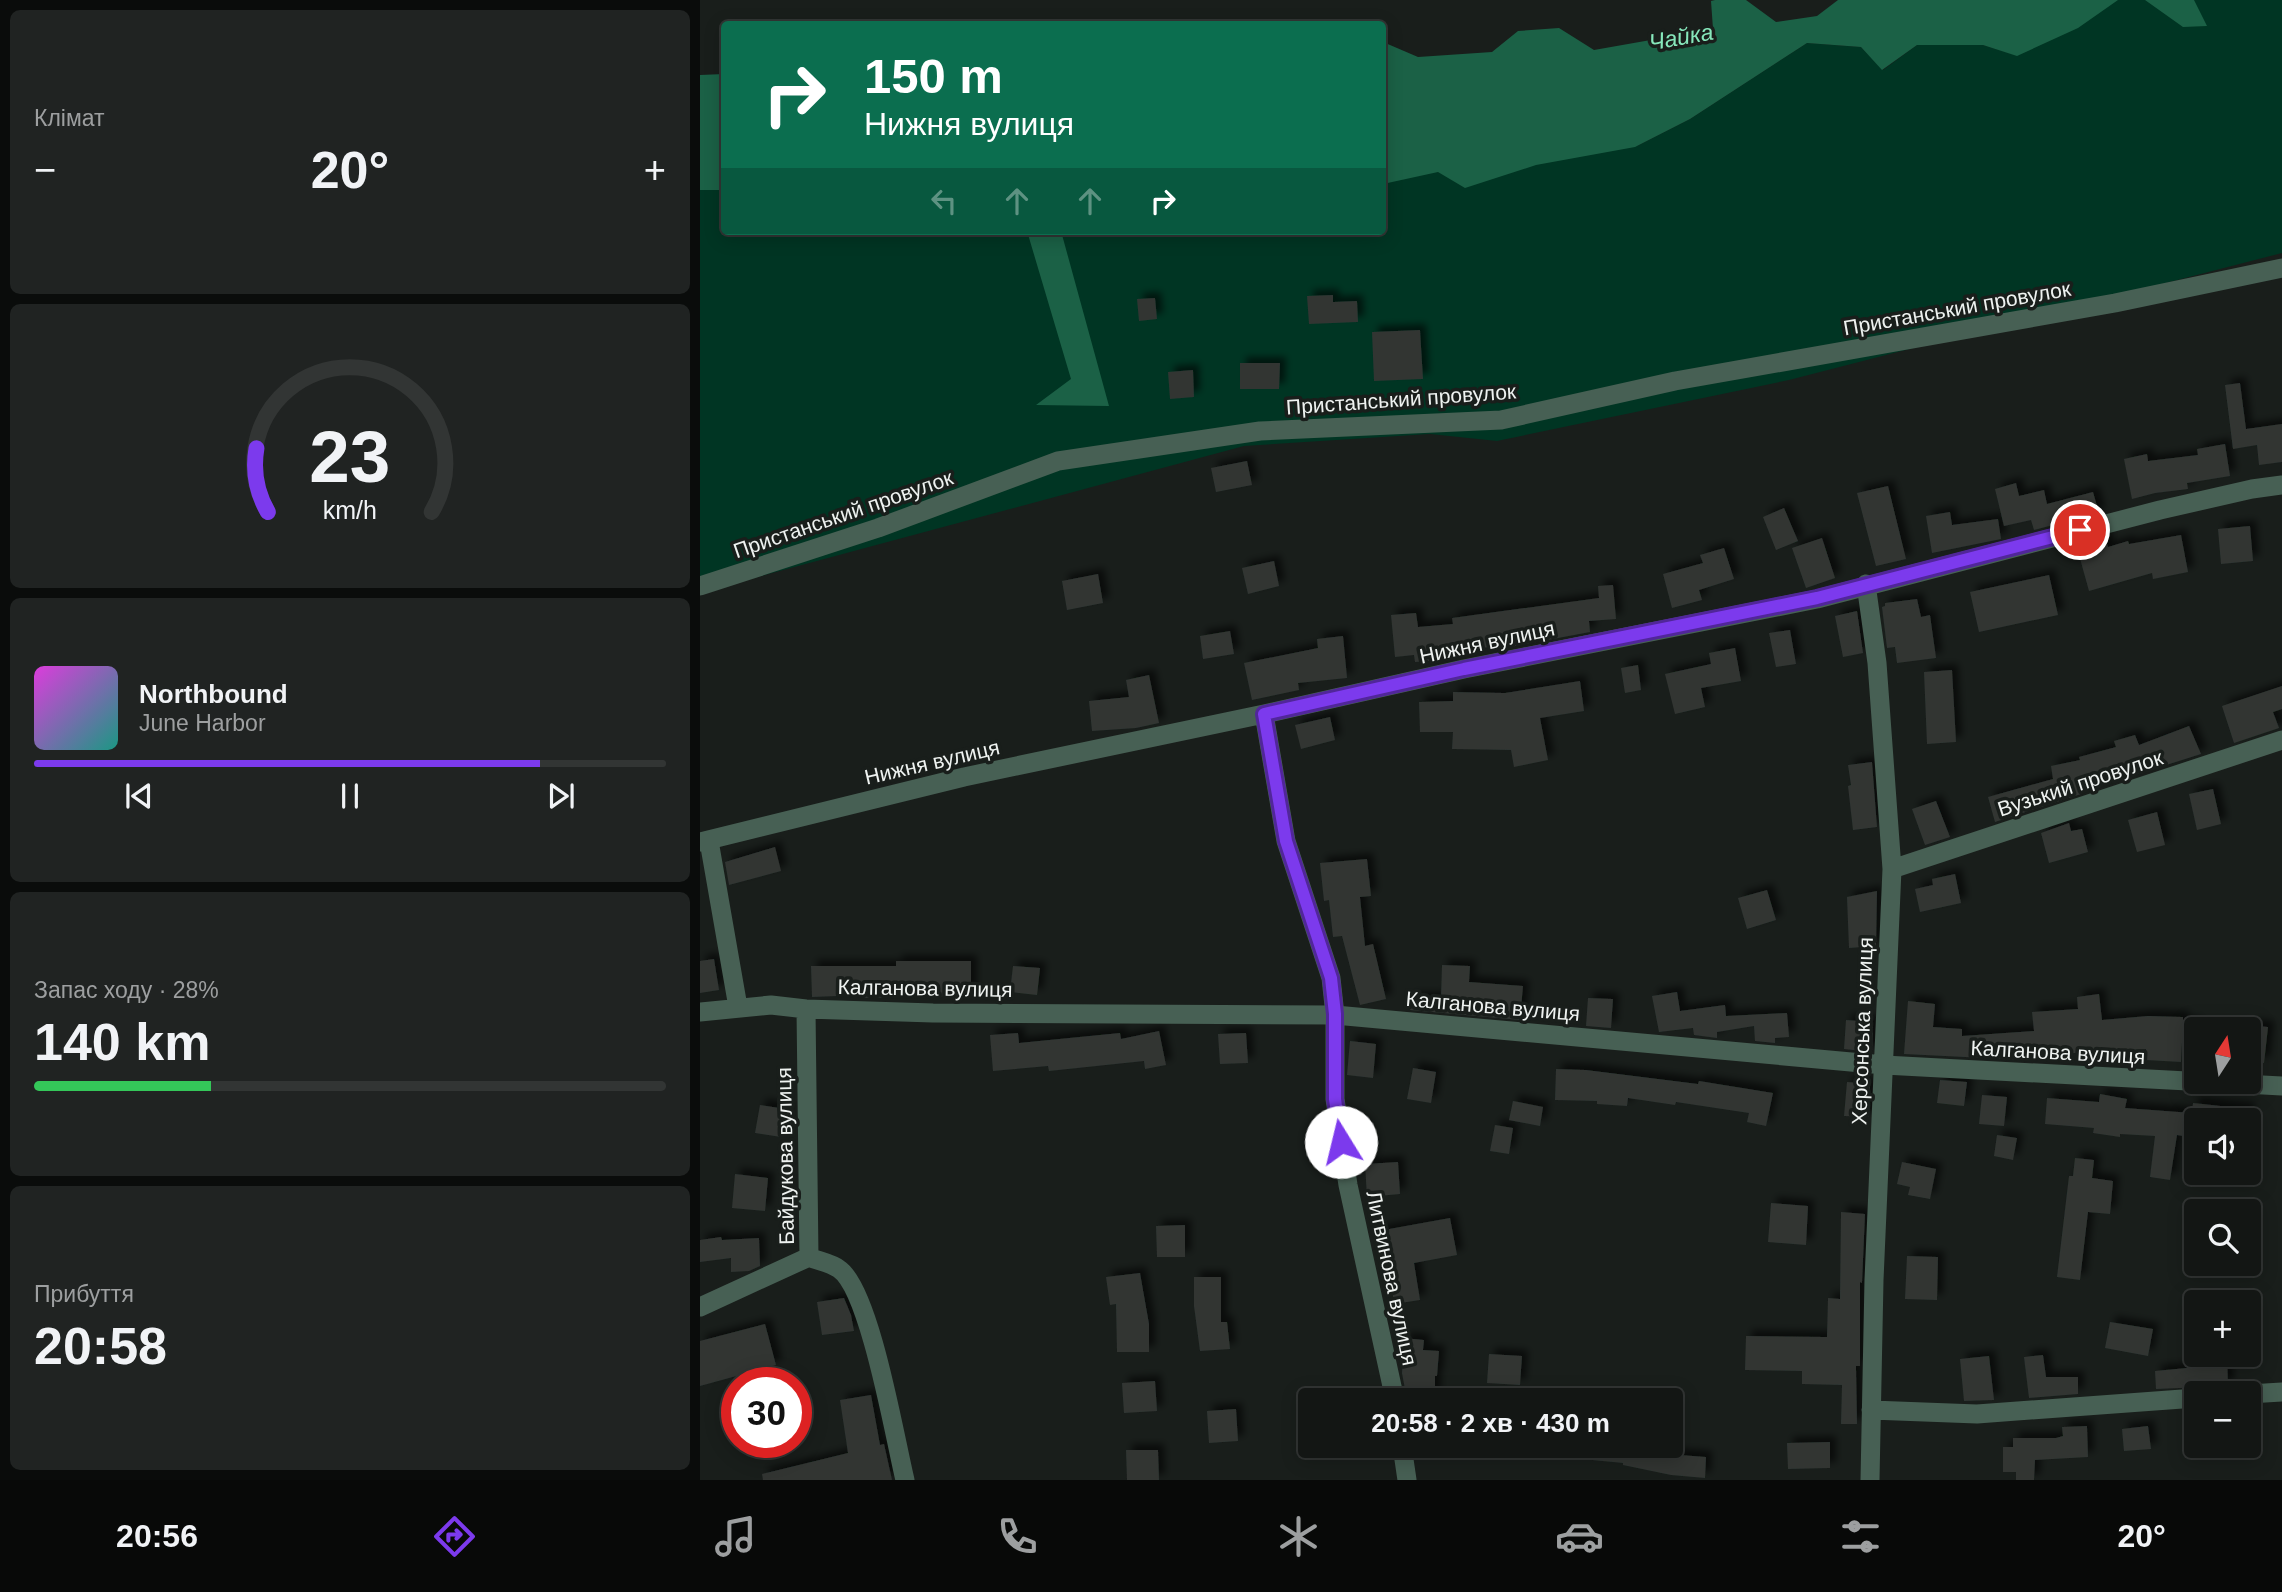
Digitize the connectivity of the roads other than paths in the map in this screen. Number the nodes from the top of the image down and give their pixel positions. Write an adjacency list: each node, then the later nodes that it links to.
1 (2282, 268): 4 (street, Пристанський провулок)
2 (2282, 485): 3 (street, Нижня вулиця)
3 (1866, 584): 5 (street, Нижня вулиця); 8 (street, Херсонська вулиця)
4 (700, 586)
5 (1264, 714): 7 (street, Нижня вулиця); 12 (street, Литвинова вулиця)
6 (2282, 740): 8 (street, Вузький провулок)
7 (705, 841): 9 (street)
8 (1892, 869): 13 (street, Херсонська вулиця)
9 (738, 1007): 10 (street, Калганова вулиця); 11 (street, Калганова вулиця)
10 (806, 1009): 12 (street, Калганова вулиця); 15 (street, Байдукова вулиця)
11 (700, 1012)
12 (1335, 1014): 13 (street, Калганова вулиця); 17 (street, Литвинова вулиця)
13 (1884, 1065): 14 (street, Калганова вулиця); 21 (street, Херсонська вулиця)
14 (2282, 1086)
15 (809, 1257): 16 (street); 23 (street, Байдукова вулиця)
16 (700, 1307)
17 (1392, 1388)
18 (2282, 1392): 19 (street)
19 (2261, 1393)
20 (2184, 1399): 21 (street)
21 (1871, 1410): 25 (street, Херсонська вулиця)
22 (1404, 1458): 24 (street)
23 (905, 1480)
24 (1407, 1480)
25 (1870, 1480)

